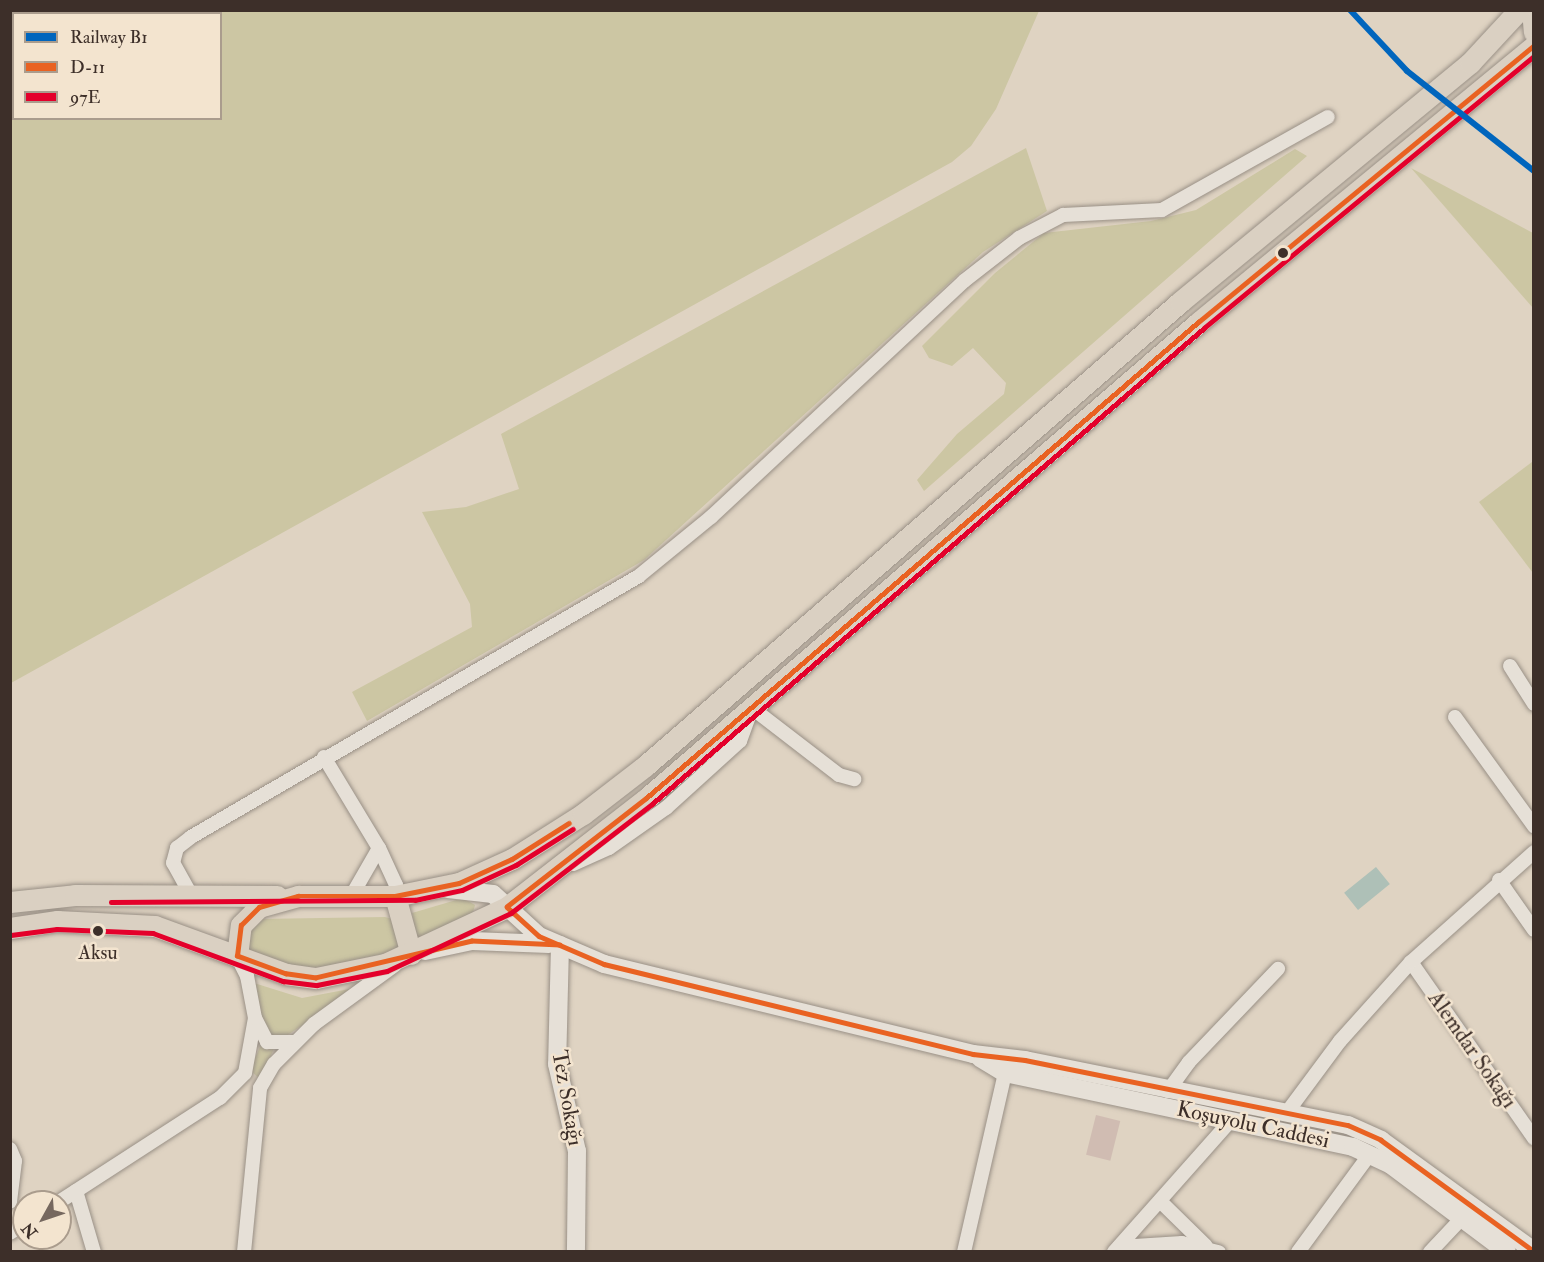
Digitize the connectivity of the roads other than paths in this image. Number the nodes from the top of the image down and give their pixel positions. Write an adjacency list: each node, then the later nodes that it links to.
1 (1519, 10): 16 (main road)
2 (1532, 10): 3 (main road)
3 (1533, 32)
4 (1533, 46): 8 (main road)
5 (1328, 117): 10 (street)
6 (1510, 666): 7 (street)
7 (1533, 704)
8 (752, 708): 11 (street); 22 (main road)
9 (1455, 717): 12 (street)
10 (324, 757): 13 (street); 17 (street)
11 (854, 779)
12 (1533, 826)
13 (379, 848): 19 (street); 20 (street)
14 (1533, 852): 15 (street)
15 (1499, 880): 24 (street); 28 (street)
16 (436, 888): 20 (main road); 22 (street, Koşuyolu Caddesi)
17 (191, 895): 18 (main road); 21 (main road)
18 (298, 896): 19 (main road); 27 (main road)
19 (352, 896): 20 (main road)
20 (395, 896): 26 (main road)
21 (10, 902)
22 (507, 907): 25 (street, Koşuyolu Caddesi); 26 (main road)
23 (10, 928): 27 (main road)
24 (1533, 930)
25 (560, 945): 26 (street); 32 (street, Koşuyolu Caddesi); 52 (street, Tez Sokağı)
26 (411, 954): 27 (main road); 31 (street)
27 (237, 956): 30 (street)
28 (1411, 962): 38 (street); 40 (street, Alemdar Sokağı)
29 (1278, 969): 36 (street)
30 (255, 1018): 31 (street); 33 (street)
31 (294, 1042): 35 (street)
32 (973, 1054): 34 (street, Koşuyolu Caddesi); 36 (street, Koşuyolu Caddesi)
33 (245, 1072): 35 (street); 43 (street)
34 (1005, 1073): 39 (street, Koşuyolu Caddesi); 53 (street)
35 (260, 1088): 51 (street)
36 (1168, 1091): 37 (street, Koşuyolu Caddesi)
37 (1233, 1100): 38 (street, Koşuyolu Caddesi); 39 (street)
38 (1288, 1111): 41 (street, Koşuyolu Caddesi)
39 (1231, 1120): 41 (street, Koşuyolu Caddesi); 45 (street)
40 (1533, 1138)
41 (1375, 1147): 47 (street, Koşuyolu Caddesi); 54 (street)
42 (10, 1149): 46 (street)
43 (76, 1191): 44 (street); 50 (street)
44 (72, 1193)
45 (1160, 1201): 48 (street); 49 (street)
46 (10, 1202)
47 (1465, 1213): 55 (street); 56 (street, Koşuyolu Caddesi); 57 (street, Koşuyolu Caddesi)
48 (1116, 1249): 49 (street)
49 (1212, 1249)
50 (94, 1251)
51 (244, 1251)
52 (576, 1251)
53 (964, 1251)
54 (1298, 1251)
55 (1431, 1251)
56 (1508, 1251)
57 (1533, 1251)

